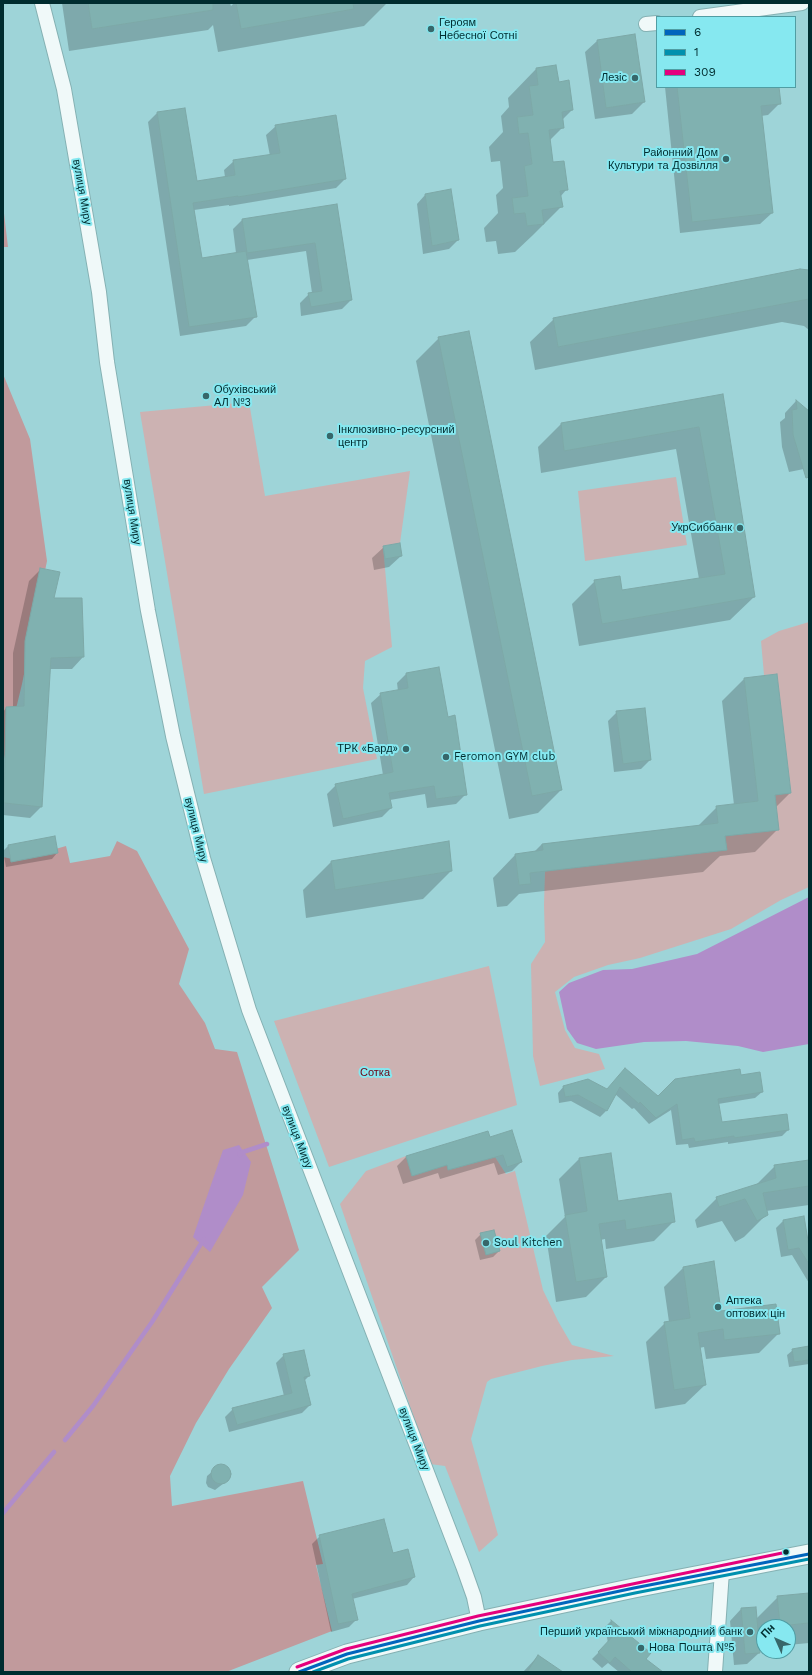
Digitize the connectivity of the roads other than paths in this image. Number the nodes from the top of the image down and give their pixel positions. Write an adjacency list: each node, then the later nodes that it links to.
1 (42, 3): 6 (street, вулиця Миру)
2 (802, 3): 3 (street)
3 (707, 16)
4 (809, 1554): 5 (main road)
5 (722, 1571): 6 (main road); 8 (street)
6 (479, 1621): 7 (main road)
7 (299, 1672)
8 (715, 1672)

